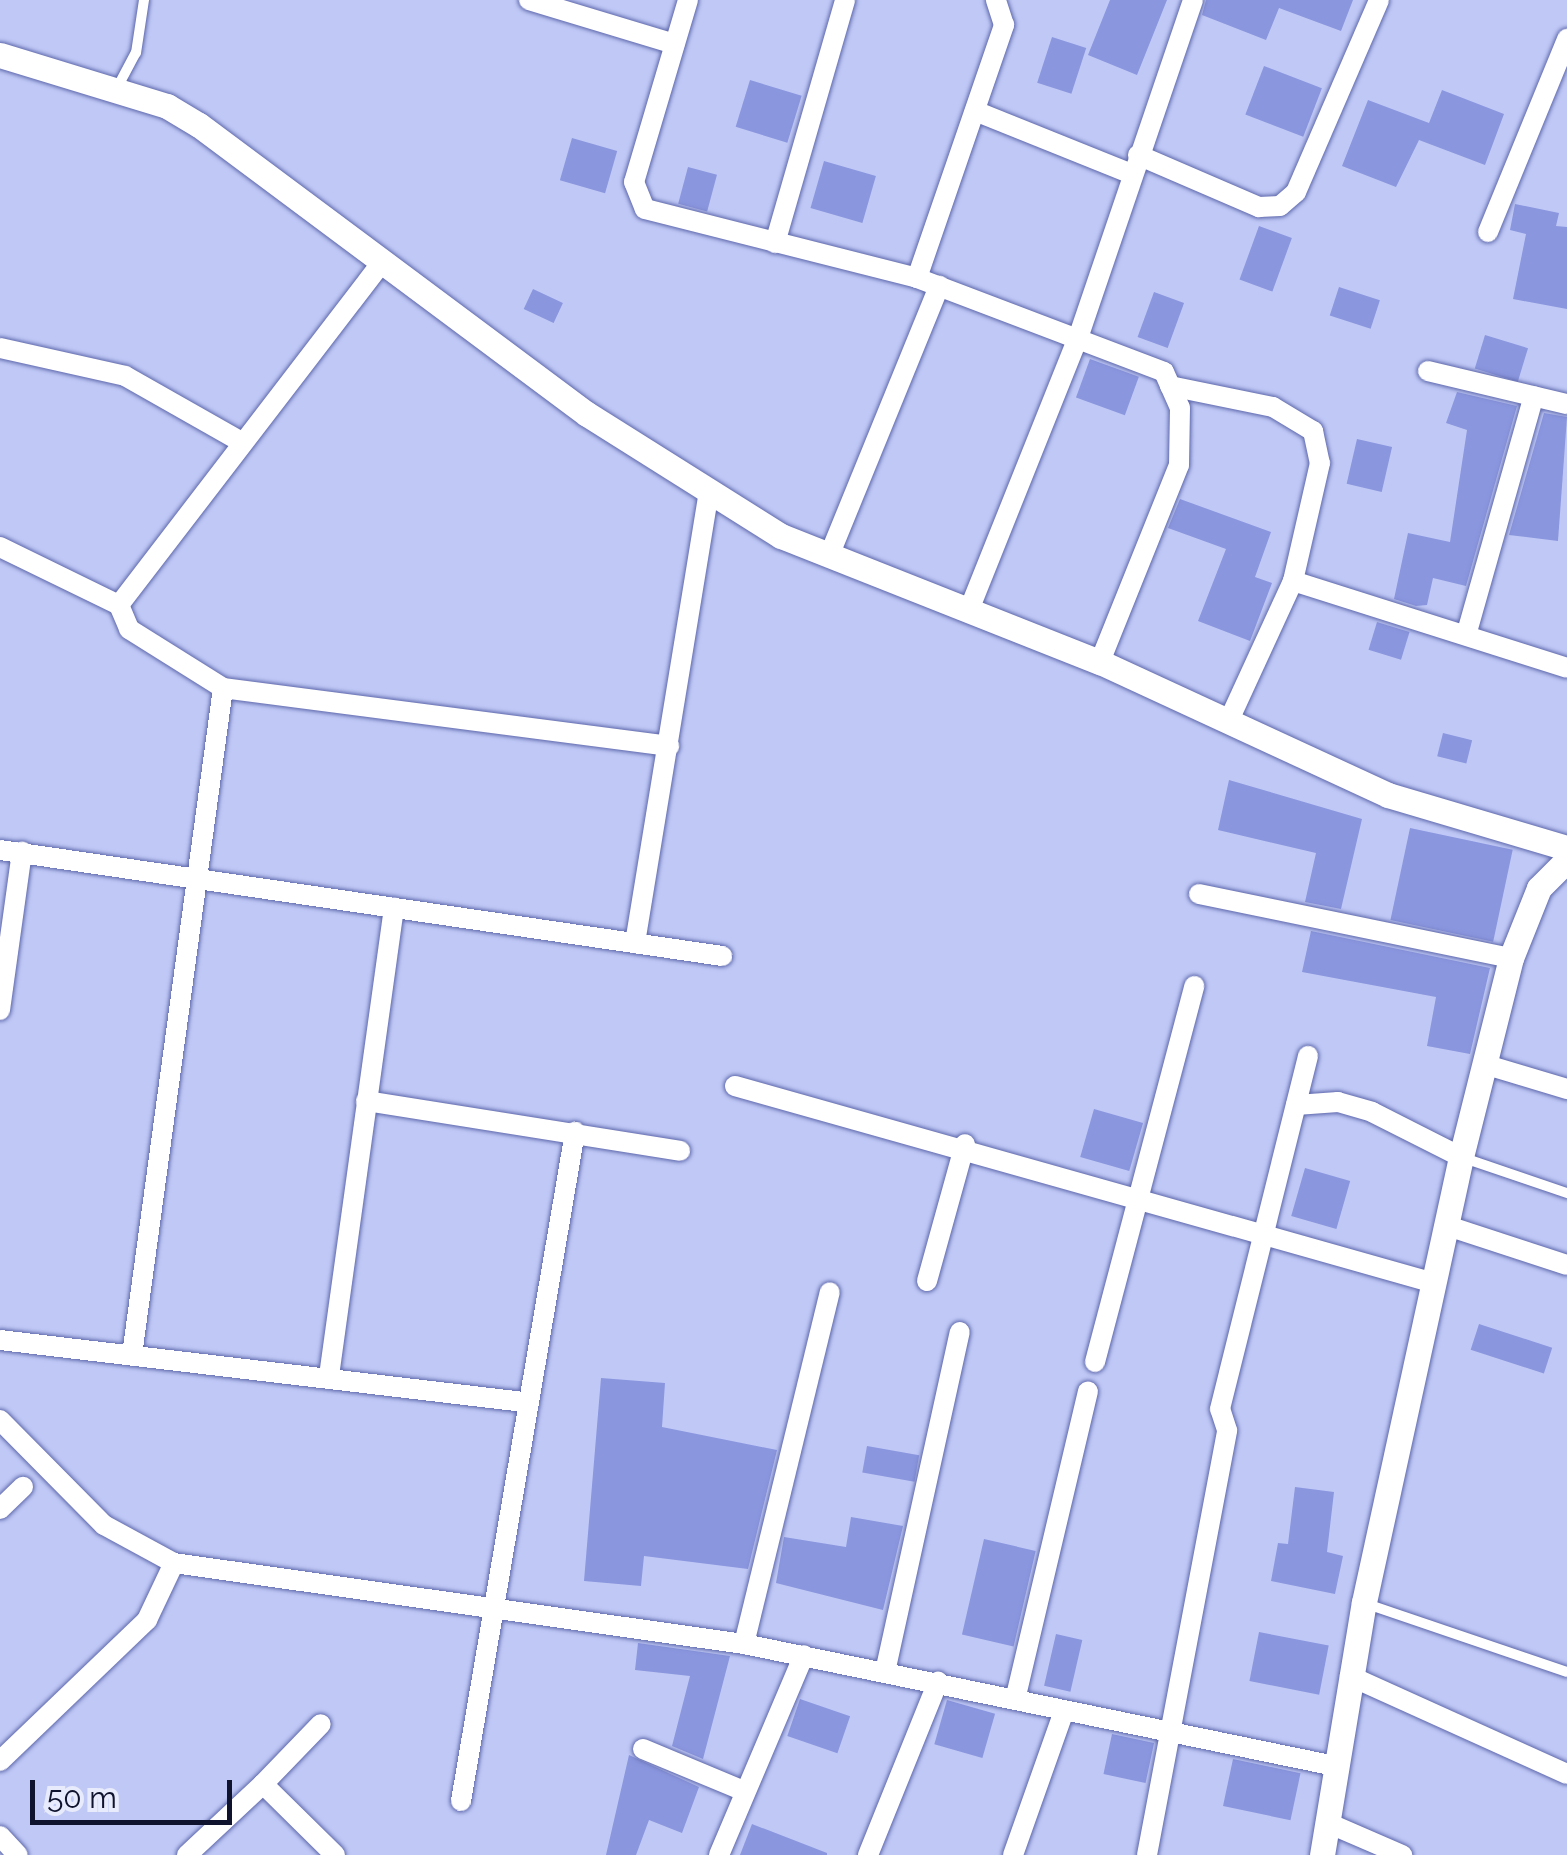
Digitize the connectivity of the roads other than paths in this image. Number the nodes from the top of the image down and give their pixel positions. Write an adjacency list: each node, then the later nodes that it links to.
1 (144, 0): 11 (lane)
2 (529, 0): 9 (street)
3 (688, 0): 9 (street)
4 (845, 0): 15 (street)
5 (996, 0): 12 (street)
6 (1193, 0): 13 (street)
7 (1379, 0): 13 (street)
8 (1567, 39): 14 (street)
9 (675, 44): 15 (street)
10 (0, 55): 11 (street)
11 (116, 89): 16 (street)
12 (975, 111): 13 (street); 17 (street)
13 (1135, 164): 19 (street)
14 (1488, 232)
15 (775, 244): 17 (street)
16 (383, 261): 25 (street); 26 (street)
17 (916, 278): 18 (street)
18 (939, 286): 19 (street); 28 (street)
19 (1078, 338): 22 (street); 31 (street)
20 (0, 348): 25 (street)
21 (1428, 371): 23 (street)
22 (1170, 386): 29 (street); 33 (street)
23 (1534, 396): 24 (street); 32 (street)
24 (1567, 404)
25 (240, 441): 30 (street)
26 (709, 491): 28 (street); 37 (street)
27 (0, 547): 30 (street)
28 (829, 556): 31 (street)
29 (1293, 581): 32 (street); 36 (street)
30 (119, 605): 35 (street)
31 (969, 610): 33 (street)
32 (1467, 632): 34 (street)
33 (1100, 662): 36 (street)
34 (1567, 668)
35 (222, 688): 37 (street); 42 (street)
36 (1228, 722): 38 (street)
37 (669, 746): 45 (street)
38 (1567, 848)
39 (0, 850): 40 (street)
40 (22, 852): 42 (street); 49 (street)
41 (1567, 860): 47 (street)
42 (202, 879): 44 (street); 70 (street)
43 (1199, 894): 47 (street)
44 (394, 907): 45 (street); 54 (street)
45 (635, 943): 46 (street)
46 (722, 956)
47 (1511, 958): 51 (street)
48 (1194, 986): 61 (street)
49 (0, 1010)
50 (1308, 1056): 55 (street)
51 (1487, 1065): 53 (street); 59 (street)
52 (735, 1086): 57 (street)
53 (1567, 1089)
54 (366, 1101): 56 (street); 72 (street)
55 (1296, 1105): 59 (street); 63 (street)
56 (575, 1132): 58 (street); 74 (street)
57 (964, 1144): 61 (street); 65 (street)
58 (680, 1151)
59 (1461, 1157): 60 (lane); 62 (street)
60 (1567, 1192)
61 (1143, 1194): 63 (street); 71 (street)
62 (1445, 1225): 64 (street); 66 (street)
63 (1264, 1228): 66 (street); 90 (street)
64 (1567, 1265)
65 (927, 1281)
66 (1431, 1282): 80 (street)
67 (830, 1292): 81 (street)
68 (960, 1332): 83 (street)
69 (0, 1340): 70 (street)
70 (132, 1355): 72 (street)
71 (1094, 1362)
72 (329, 1376): 74 (street)
73 (1088, 1392): 87 (street)
74 (524, 1402): 79 (street)
75 (0, 1420): 78 (street)
76 (23, 1487): 77 (street)
77 (0, 1509)
78 (174, 1563): 79 (street); 92 (street)
79 (488, 1602): 81 (street); 97 (street)
80 (1364, 1602): 84 (lane); 85 (street)
81 (744, 1644): 82 (street)
82 (804, 1655): 83 (street); 96 (street)
83 (885, 1672): 86 (street)
84 (1567, 1672)
85 (1350, 1676): 93 (street); 94 (street)
86 (938, 1682): 87 (street); 104 (street)
87 (1015, 1700): 88 (street)
88 (1064, 1711): 90 (street); 105 (street)
89 (321, 1724): 95 (street)
90 (1175, 1736): 93 (street); 106 (street)
91 (643, 1748): 96 (street)
92 (0, 1761)
93 (1334, 1766): 98 (street)
94 (1567, 1774)
95 (263, 1784): 101 (street); 102 (street)
96 (744, 1790): 103 (street)
97 (461, 1801)
98 (1328, 1823): 107 (street); 108 (street)
99 (0, 1836): 100 (street)
100 (18, 1855)
101 (187, 1855)
102 (335, 1855)
103 (719, 1855)
104 (868, 1855)
105 (1014, 1855)
106 (1147, 1855)
107 (1322, 1855)
108 (1402, 1855)

